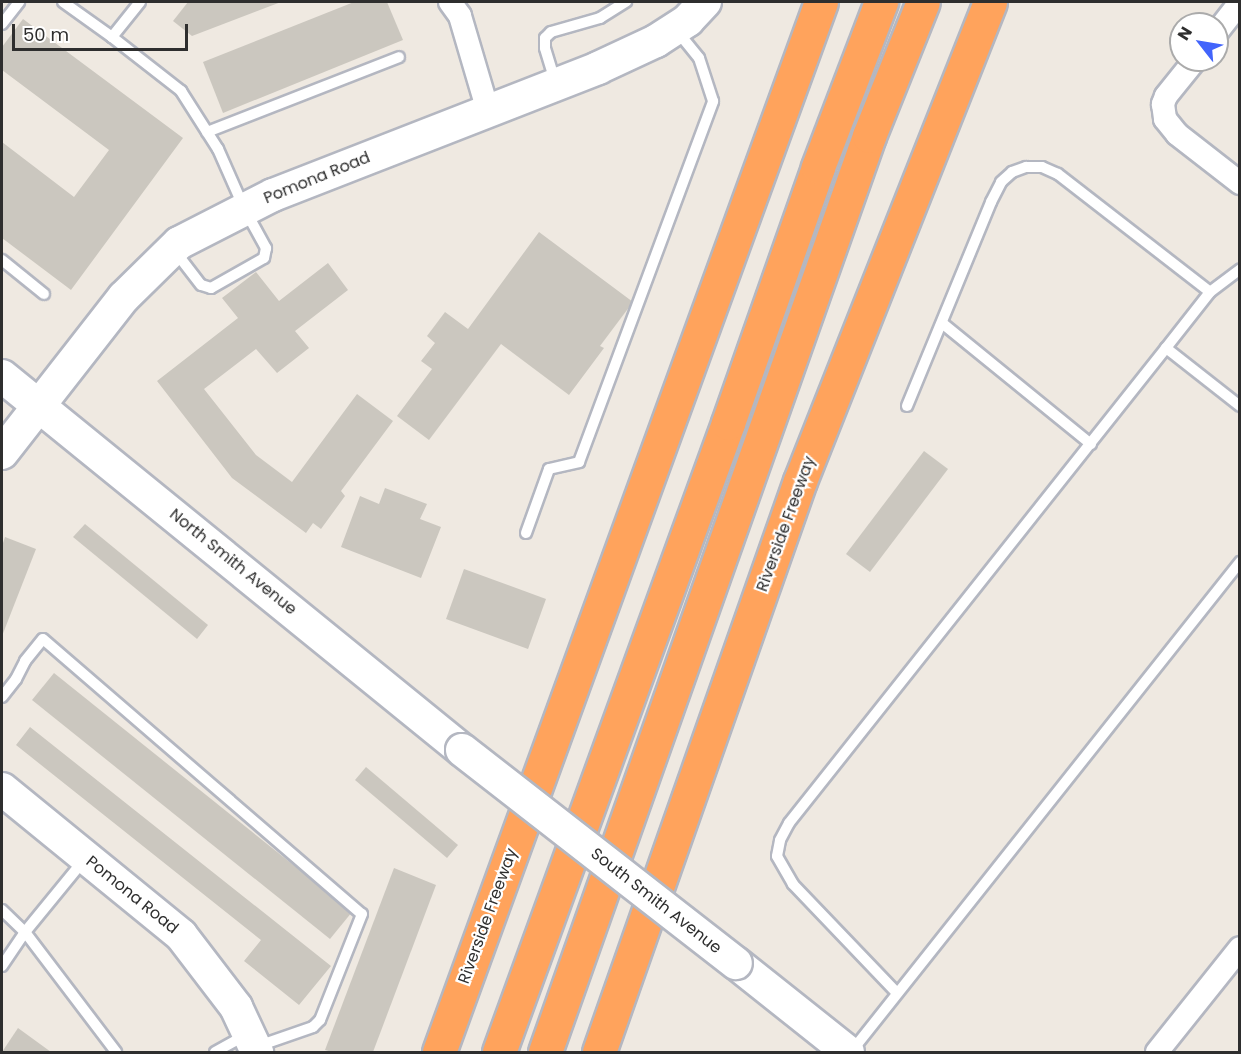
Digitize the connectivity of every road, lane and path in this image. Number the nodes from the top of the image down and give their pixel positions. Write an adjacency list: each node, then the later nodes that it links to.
1 (19, 2): 13 (lane)
2 (63, 2): 15 (lane)
3 (140, 2): 15 (lane)
4 (450, 2): 19 (street)
5 (626, 2): 18 (lane)
6 (705, 2): 14 (main road, Pomona Road)
7 (821, 2): 50 (highway, Riverside Freeway)
8 (881, 2): 51 (highway)
9 (923, 2): 52 (highway)
10 (990, 2): 53 (highway, Riverside Freeway)
11 (1239, 3): 12 (street)
12 (1229, 16)
13 (2, 24)
14 (675, 28): 18 (main road, Pomona Road); 36 (lane)
15 (112, 37): 20 (lane)
16 (399, 57): 20 (lane)
17 (1186, 72): 21 (street)
18 (556, 84): 19 (main road, Pomona Road)
19 (488, 111): 22 (main road, Pomona Road)
20 (207, 132): 22 (lane)
21 (1239, 183)
22 (244, 208): 23 (main road, Pomona Road); 23 (lane)
23 (173, 249): 31 (main road, Pomona Road)
24 (2, 260): 27 (lane)
25 (1239, 269): 26 (lane)
26 (1210, 292): 28 (lane); 29 (lane)
27 (44, 294)
28 (942, 322): 32 (lane); 34 (lane)
29 (1166, 348): 33 (lane); 34 (lane)
30 (2, 376): 31 (main road, North Smith Avenue)
31 (40, 406): 35 (main road, Pomona Road); 39 (main road, North Smith Avenue)
32 (907, 406)
33 (1239, 406)
34 (1091, 444): 46 (lane)
35 (2, 453)
36 (526, 533)
37 (1239, 562): 46 (lane)
38 (2, 697): 47 (lane)
39 (462, 750): 54 (main road, South Smith Avenue, bridge)
40 (2, 789): 41 (main road, Pomona Road)
41 (86, 857): 43 (lane); 47 (main road, Pomona Road)
42 (2, 910): 43 (lane)
43 (24, 932): 45 (lane); 48 (lane)
44 (1239, 948): 55 (street)
45 (2, 966)
46 (897, 993): 54 (lane)
47 (253, 1044): 49 (lane)
48 (116, 1053)
49 (215, 1053)
50 (439, 1053)
51 (499, 1053)
52 (545, 1053)
53 (599, 1053)
54 (850, 1053)
55 (1157, 1053)

